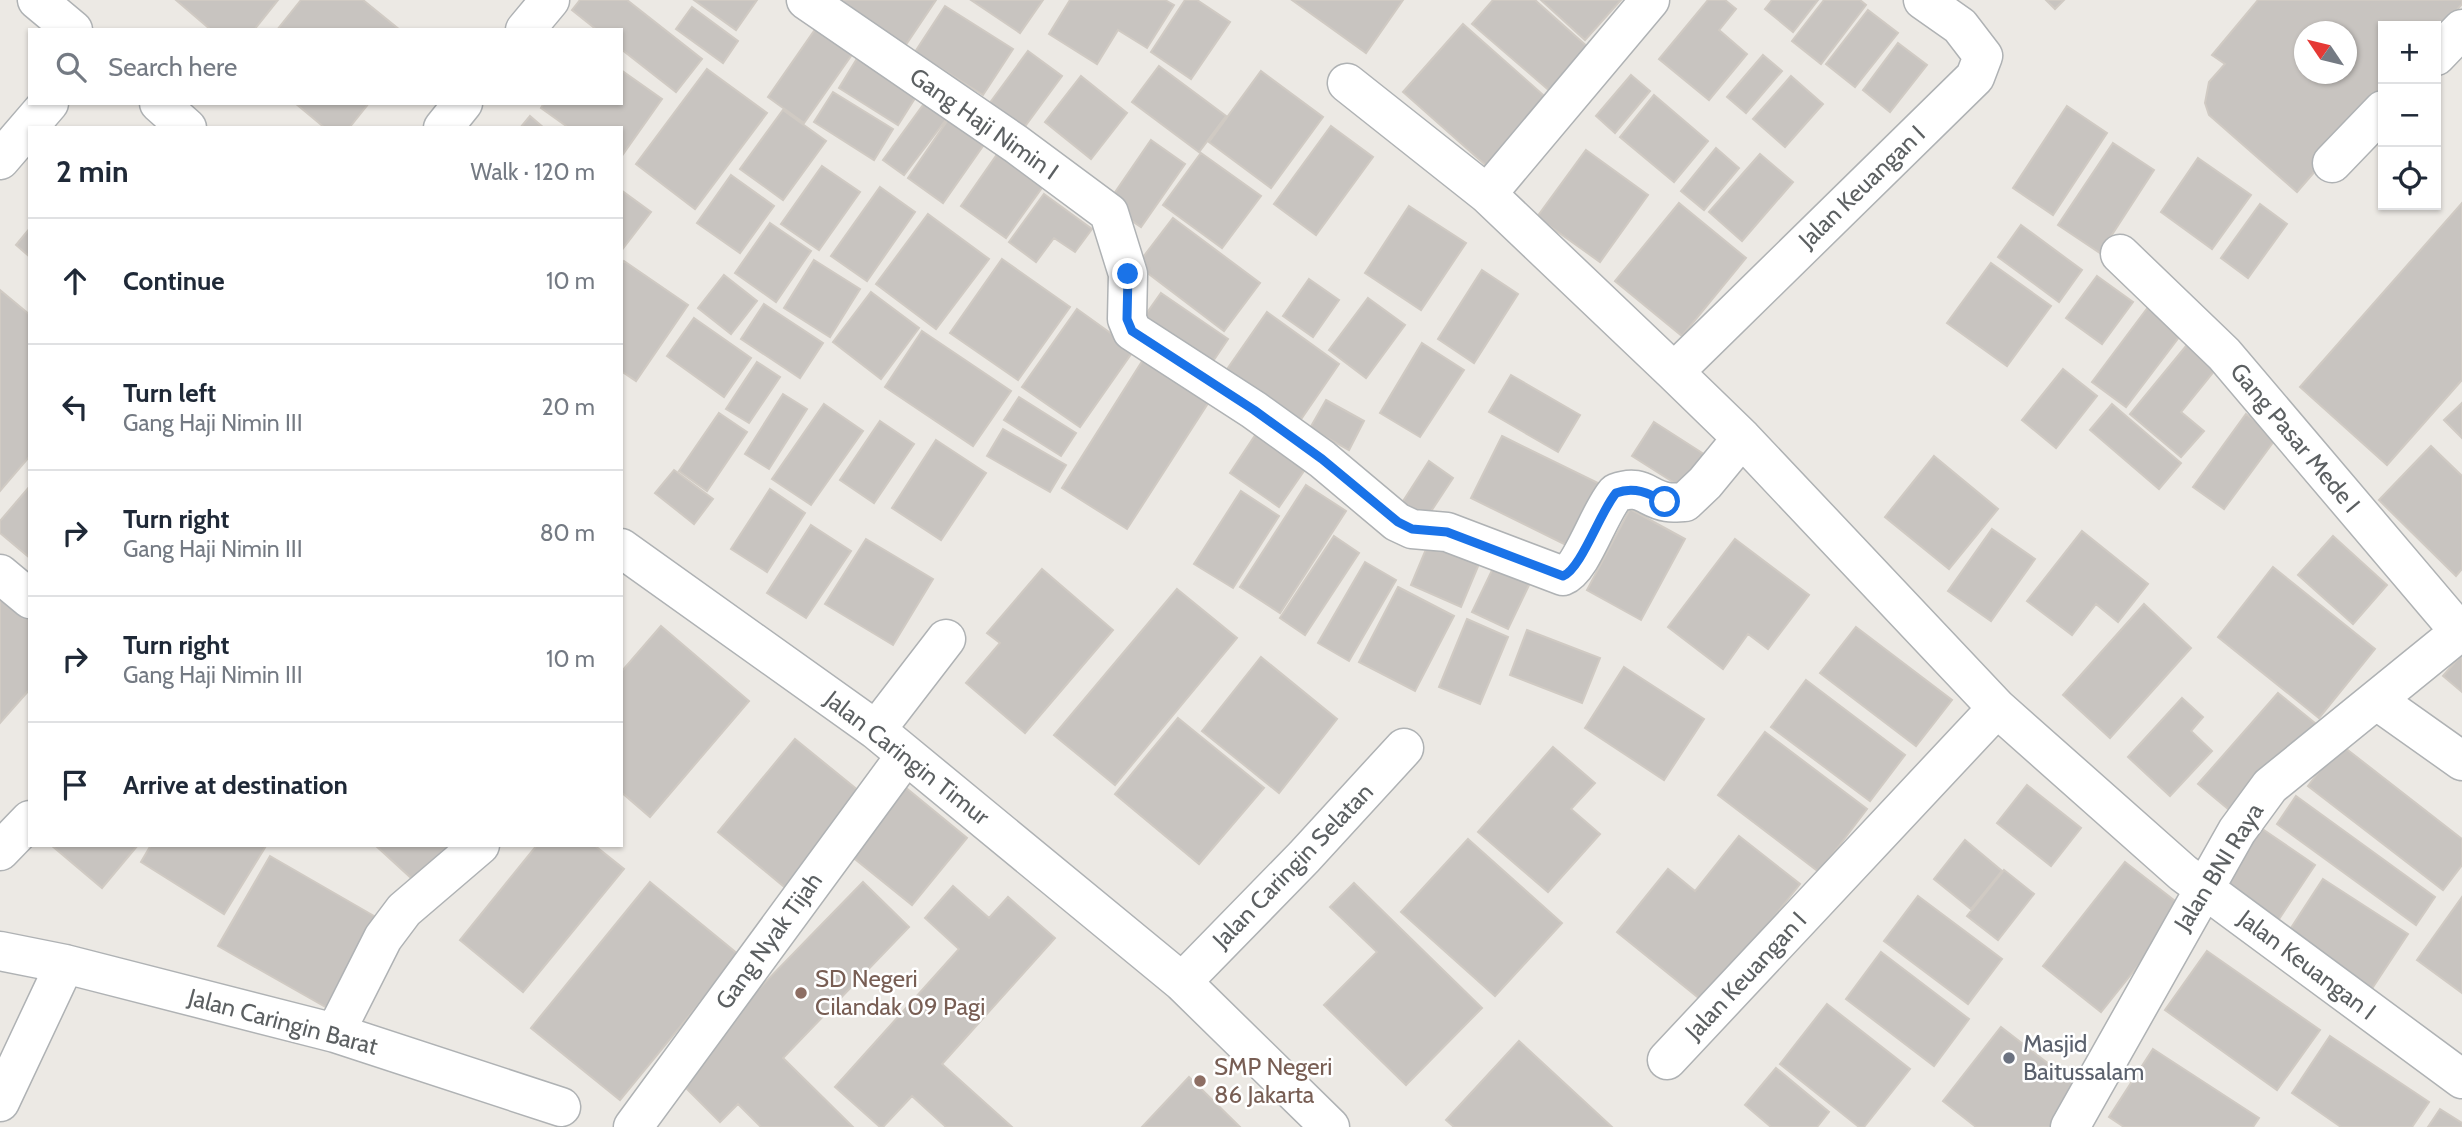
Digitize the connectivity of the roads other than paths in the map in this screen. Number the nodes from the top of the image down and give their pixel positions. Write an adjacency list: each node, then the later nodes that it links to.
1 (37, 0): 6 (street)
2 (550, 0): 7 (street)
3 (806, 0): 24 (street, Gang Haji Nimin I)
4 (1650, 0): 21 (street)
5 (1923, 0): 23 (street, Jalan Keuangan I)
6 (71, 28)
7 (527, 28)
8 (2462, 29): 9 (street)
9 (2441, 51)
10 (1347, 83): 21 (street, Jalan Keuangan I)
11 (47, 105): 15 (street)
12 (161, 105): 16 (street)
13 (461, 105): 17 (street)
14 (2378, 115): 20 (street)
15 (29, 126)
16 (185, 126)
17 (445, 126)
18 (28, 127): 19 (street)
19 (0, 160)
20 (2332, 163)
21 (1487, 194): 23 (street, Jalan Keuangan I)
22 (2120, 254): 28 (street, Gang Pasar Mede I)
23 (1674, 372): 24 (street, Jalan Keuangan I)
24 (1742, 438): 31 (street, Jalan Keuangan I)
25 (623, 549): 32 (street, Jalan Caringin Timur)
26 (0, 574): 27 (street)
27 (28, 597)
28 (2461, 631): 30 (street, Jalan BNI Raya)
29 (946, 639): 32 (street)
30 (2376, 700): 35 (street); 39 (street, Jalan BNI Raya)
31 (1997, 708): 39 (street, Jalan Keuangan I); 44 (street, Jalan Keuangan I)
32 (876, 730): 34 (street, Jalan Caringin Timur)
33 (1404, 748): 42 (street, Jalan Caringin Selatan)
34 (906, 755): 42 (street, Jalan Caringin Timur); 48 (street, Gang Nyak Tijah)
35 (2462, 761)
36 (28, 822): 38 (street)
37 (478, 847): 43 (street)
38 (0, 851)
39 (2203, 888): 45 (street, Jalan Keuangan I); 50 (street, Jalan BNI Raya)
40 (0, 951): 41 (street, Jalan Caringin Barat)
41 (65, 964): 43 (street, Jalan Caringin Barat); 46 (street)
42 (1182, 982): 49 (street)
43 (335, 1033): 47 (street, Jalan Caringin Barat)
44 (1667, 1060)
45 (2462, 1079)
46 (0, 1102)
47 (561, 1107)
48 (633, 1127)
49 (1330, 1127)
50 (2070, 1127)

